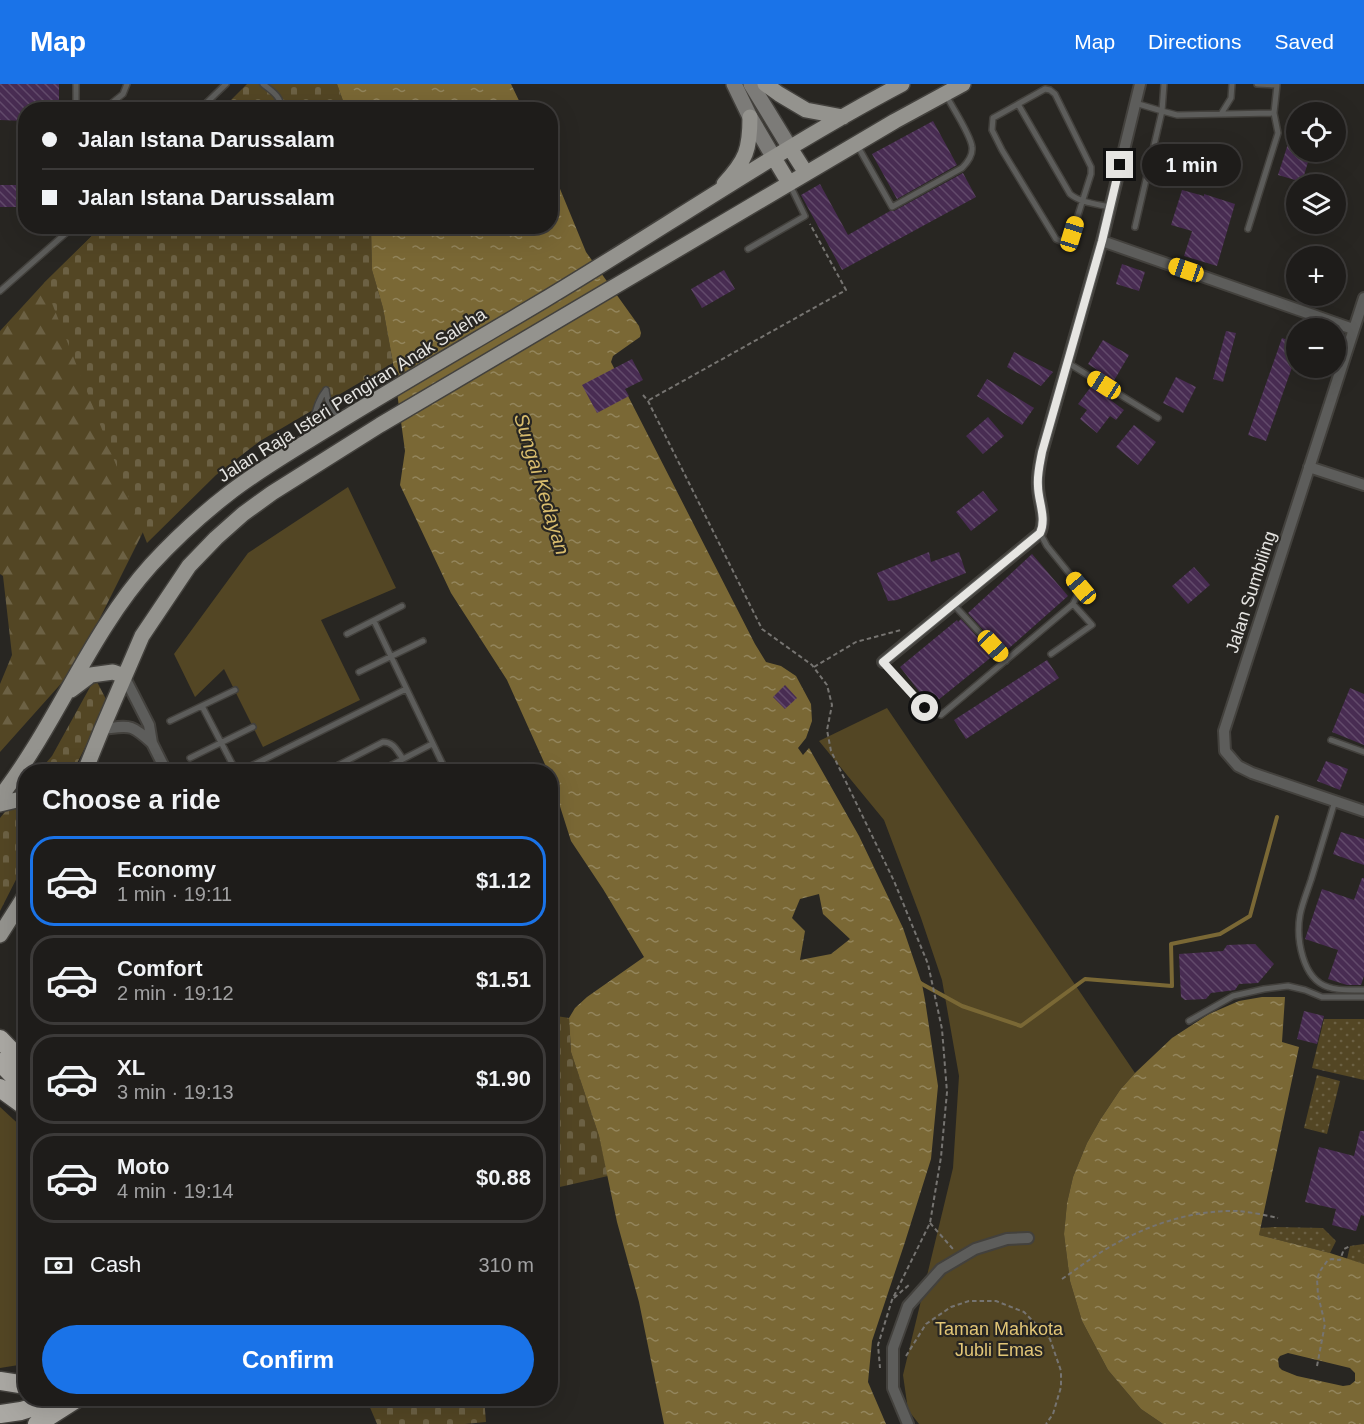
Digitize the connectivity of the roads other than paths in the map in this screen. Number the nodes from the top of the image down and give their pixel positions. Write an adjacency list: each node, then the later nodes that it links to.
1 (76, 84): 15 (lane)
2 (127, 84): 16 (lane)
3 (226, 84): 17 (lane)
4 (264, 84): 18 (lane)
5 (734, 84): 24 (main road)
6 (752, 84): 27 (main road)
7 (765, 84): 25 (main road)
8 (902, 84): 25 (main road, Jalan Raja Isteri Pengiran Anak Saleha)
9 (963, 84): 14 (main road)
10 (1140, 84): 19 (street)
11 (1164, 84): 21 (lane)
12 (1233, 84): 23 (lane)
13 (1257, 84): 22 (lane)
14 (945, 94): 26 (main road); 26 (lane)
15 (76, 102)
16 (113, 102)
17 (207, 102)
18 (281, 102)
19 (1135, 103): 21 (lane); 33 (street)
20 (1018, 104): 32 (lane); 32 (lane); 32 (lane)
21 (1162, 111): 23 (lane); 34 (lane)
22 (1274, 113): 23 (lane); 35 (lane)
23 (1221, 114)
24 (750, 117): 28 (main road); 31 (main road)
25 (843, 117): 27 (main road, Jalan Raja Isteri Pengiran Anak Saleha)
26 (856, 144): 29 (main road)
27 (790, 148): 28 (main road, Jalan Raja Isteri Pengiran Anak Saleha); 29 (main road)
28 (774, 158): 30 (main road); 31 (main road, Jalan Raja Isteri Pengiran Anak Saleha)
29 (806, 173): 30 (main road)
30 (789, 183): 38 (lane); 60 (main road)
31 (714, 195): 43 (main road, Jalan Raja Isteri Pengiran Anak Saleha)
32 (1082, 201): 33 (lane)
33 (1110, 207): 37 (street)
34 (1135, 227)
35 (1248, 229)
36 (65, 234): 39 (lane)
37 (1102, 241): 41 (street); 42 (street)
38 (748, 249)
39 (0, 291)
40 (1364, 298): 41 (street, Jalan Sumbiling)
41 (1353, 329): 46 (street, Jalan Sumbiling)
42 (1068, 363): 44 (lane); 48 (street)
43 (347, 417): 45 (main road, Jalan Raja Isteri Pengiran Anak Saleha); 45 (lane)
44 (1158, 418)
45 (300, 446): 63 (main road, Jalan Raja Isteri Pengiran Anak Saleha)
46 (1310, 467): 47 (street); 86 (street, Jalan Sumbiling)
47 (1364, 485)
48 (1040, 533): 49 (street); 50 (lane)
49 (953, 604): 57 (lane); 58 (street)
50 (1073, 604): 55 (lane); 57 (lane)
51 (402, 606): 52 (lane)
52 (374, 621): 53 (lane); 56 (lane)
53 (347, 634)
54 (423, 641): 56 (lane)
55 (1051, 654)
56 (390, 657): 59 (lane); 61 (lane)
57 (1006, 661): 58 (lane)
58 (883, 662)
59 (359, 672)
60 (124, 676): 63 (main road); 67 (main road); 69 (street)
61 (406, 689): 71 (lane); 79 (lane)
62 (235, 690): 64 (lane)
63 (64, 696): 75 (main road, Jalan Raja Isteri Pengiran Anak Saleha)
64 (202, 706): 65 (lane); 70 (lane)
65 (170, 721)
66 (253, 727): 70 (lane)
67 (102, 729): 69 (street); 76 (main road)
68 (1331, 740): 72 (lane)
69 (152, 743): 77 (street)
70 (221, 743): 73 (lane); 78 (lane)
71 (432, 744): 74 (lane); 82 (lane)
72 (1364, 752)
73 (190, 758)
74 (403, 759): 80 (lane); 81 (lane)
75 (22, 764)
76 (89, 764)
77 (162, 764)
78 (232, 764)
79 (255, 764)
80 (341, 764)
81 (393, 764)
82 (442, 764)
83 (18, 770): 84 (main road, Jalan Raja Isteri Pengiran Anak Saleha)
84 (0, 797)
85 (18, 800): 87 (main road)
86 (1335, 801): 88 (street, Jalan Sumbiling); 91 (lane)
87 (0, 804)
88 (1364, 811)
89 (18, 907): 90 (main road)
90 (0, 935)
91 (1364, 990)
92 (1364, 997): 93 (lane)
93 (1189, 1021)
94 (0, 1039): 95 (highway)
95 (18, 1058)
96 (0, 1062): 97 (highway)
97 (18, 1081)
98 (0, 1088): 99 (highway)
99 (18, 1101)
100 (1028, 1238): 109 (street)
101 (0, 1381): 102 (highway)
102 (18, 1385)
103 (18, 1389): 104 (highway)
104 (0, 1390)
105 (37, 1406): 107 (highway)
106 (65, 1406): 108 (highway)
107 (0, 1414)
108 (37, 1424)
109 (908, 1424)

